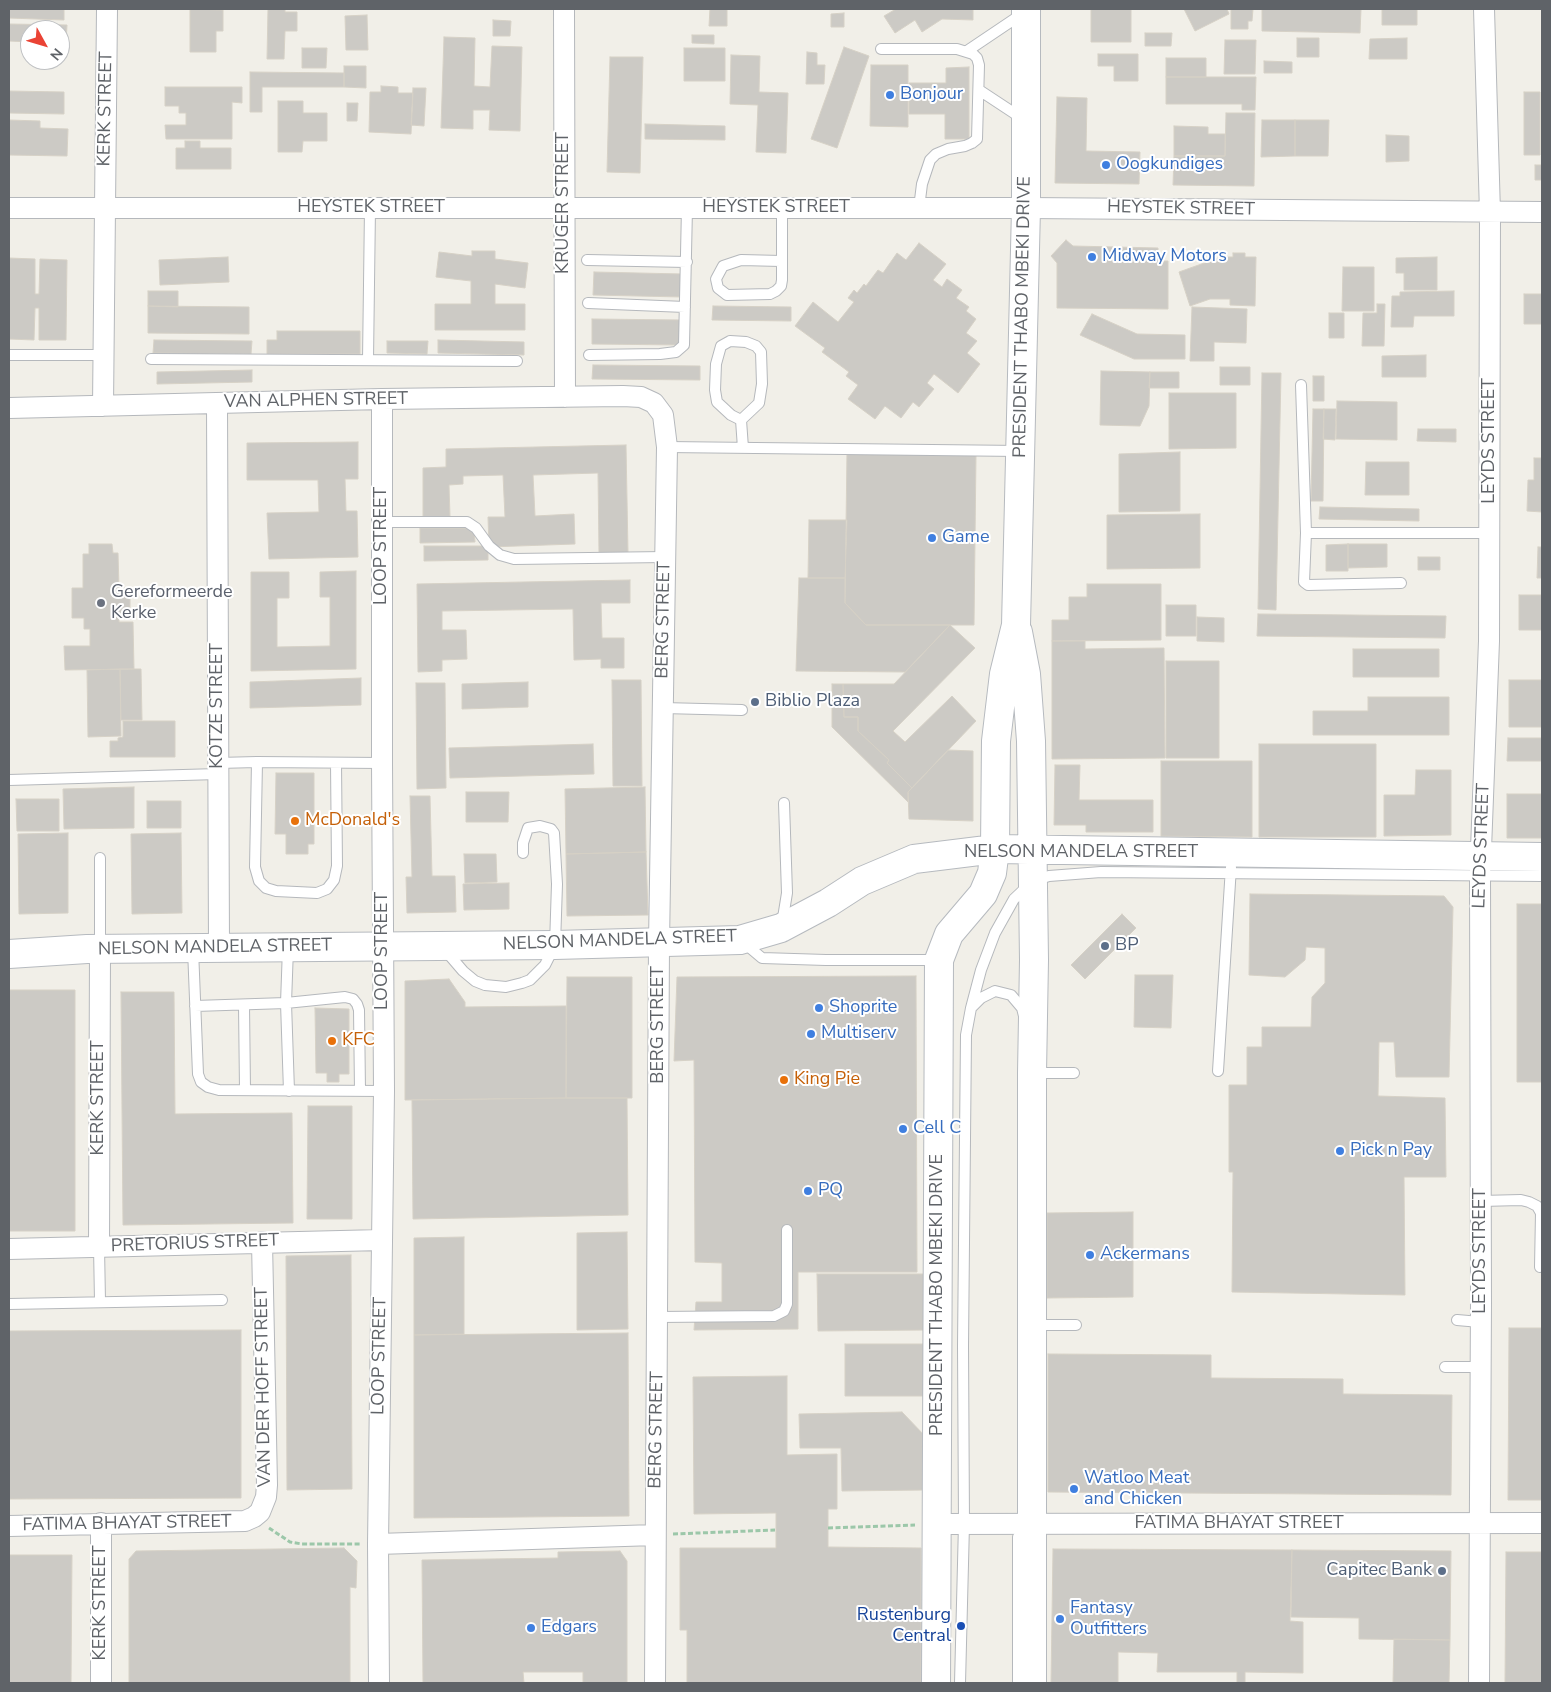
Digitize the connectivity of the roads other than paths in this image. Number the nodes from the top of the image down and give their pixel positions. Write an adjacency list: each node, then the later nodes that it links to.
1 (107, 9): 16 (street, KERK STREET)
2 (564, 9): 11 (street, KRUGER STREET)
3 (1484, 9): 18 (street, LEYDS STREET)
4 (1026, 10): 6 (lane); 8 (street, PRESIDENT THABO MBEKI DRIVE)
5 (881, 49): 6 (lane)
6 (967, 51): 7 (lane)
7 (979, 90): 8 (lane); 14 (lane)
8 (1026, 121): 15 (street, PRESIDENT THABO MBEKI DRIVE)
9 (9, 208): 16 (street, HEYSTEK STREET)
10 (370, 208): 11 (street, HEYSTEK STREET); 16 (street, HEYSTEK STREET); 28 (lane)
11 (564, 208): 12 (street, HEYSTEK STREET); 32 (street, KRUGER STREET)
12 (687, 208): 13 (street, HEYSTEK STREET); 21 (lane)
13 (782, 208): 14 (street, HEYSTEK STREET); 20 (lane)
14 (919, 208): 15 (street, HEYSTEK STREET)
15 (1026, 208): 18 (street, HEYSTEK STREET); 40 (street, PRESIDENT THABO MBEKI DRIVE)
16 (105, 209): 25 (street, KERK STREET)
17 (1542, 212): 18 (street, HEYSTEK STREET)
18 (1490, 213): 43 (street, LEYDS STREET)
19 (587, 260): 21 (lane)
20 (781, 260): 20 (lane)
21 (687, 262): 23 (lane)
22 (588, 303): 23 (lane)
23 (685, 307): 26 (lane)
24 (9, 354): 25 (lane)
25 (104, 355): 35 (street, KERK STREET)
26 (589, 355)
27 (151, 359): 28 (lane)
28 (368, 360): 29 (lane)
29 (517, 361)
30 (1302, 385): 42 (lane)
31 (623, 396): 32 (street, VAN ALPHEN STREET); 38 (street, BERG STREET)
32 (565, 397): 33 (street, VAN ALPHEN STREET)
33 (382, 399): 34 (street, VAN ALPHEN STREET); 41 (street, LOOP STREET)
34 (218, 403): 35 (street, VAN ALPHEN STREET); 52 (street, KOTZE STREET)
35 (103, 406): 36 (street, VAN ALPHEN STREET)
36 (9, 408)
37 (740, 420): 37 (lane); 39 (lane)
38 (667, 447): 39 (lane); 44 (street, BERG STREET)
39 (743, 448): 40 (lane)
40 (1021, 451): 46 (street, PRESIDENT THABO MBEKI DRIVE)
41 (383, 522): 44 (lane); 51 (street, LOOP STREET)
42 (1306, 533): 43 (lane); 45 (lane)
43 (1490, 533): 61 (street, LEYDS STREET)
44 (665, 557): 47 (street, BERG STREET)
45 (1401, 583)
46 (1016, 625): 55 (street, PRESIDENT THABO MBEKI DRIVE); 56 (street, PRESIDENT THABO MBEKI DRIVE)
47 (663, 708): 48 (lane); 66 (street, BERG STREET)
48 (742, 710)
49 (257, 762): 50 (lane); 50 (lane); 52 (lane)
50 (336, 763): 51 (lane)
51 (382, 763): 69 (street, LOOP STREET)
52 (218, 769): 53 (lane); 71 (street, KOTZE STREET)
53 (9, 780)
54 (784, 803): 64 (lane)
55 (995, 849): 56 (street, NELSON MANDELA STREET); 64 (street, NELSON MANDELA STREET); 74 (street, PRESIDENT THABO MBEKI DRIVE)
56 (1032, 851): 60 (street, NELSON MANDELA STREET); 63 (street, PRESIDENT THABO MBEKI DRIVE)
57 (523, 853): 68 (lane)
58 (1542, 857): 61 (street, NELSON MANDELA STREET)
59 (100, 858): 72 (lane)
60 (1231, 862): 61 (street, NELSON MANDELA STREET); 63 (lane); 79 (lane)
61 (1480, 866): 62 (lane); 86 (street, LEYDS STREET)
62 (1542, 876)
63 (1033, 882): 78 (lane); 81 (street, PRESIDENT THABO MBEKI DRIVE)
64 (781, 928): 65 (street, NELSON MANDELA STREET)
65 (740, 940): 66 (street, NELSON MANDELA STREET); 74 (lane)
66 (659, 943): 68 (street, NELSON MANDELA STREET); 96 (street, BERG STREET)
67 (441, 945): 68 (street, NELSON MANDELA STREET); 68 (lane); 69 (street, NELSON MANDELA STREET)
68 (555, 945)
69 (383, 946): 70 (street, NELSON MANDELA STREET); 85 (street, LOOP STREET)
70 (288, 947): 71 (street, NELSON MANDELA STREET); 75 (lane)
71 (206, 948): 72 (street, NELSON MANDELA STREET); 77 (lane)
72 (100, 950): 73 (street, NELSON MANDELA STREET); 90 (street, KERK STREET)
73 (9, 954)
74 (939, 960): 108 (street, PRESIDENT THABO MBEKI DRIVE)
75 (286, 1003): 76 (lane); 83 (lane); 84 (lane)
76 (244, 1005): 77 (lane); 82 (lane)
77 (195, 1006): 82 (lane)
78 (971, 1008): 100 (lane); 109 (lane)
79 (1218, 1071)
80 (1074, 1073): 81 (lane)
81 (1032, 1074): 100 (street, PRESIDENT THABO MBEKI DRIVE)
82 (245, 1090): 83 (lane)
83 (289, 1091): 84 (lane)
84 (360, 1091): 85 (lane)
85 (384, 1091): 88 (street, LOOP STREET)
86 (1481, 1201): 92 (lane); 98 (street, LEYDS STREET)
87 (787, 1230): 96 (lane)
88 (382, 1240): 89 (street, PRETORIUS STREET); 112 (street, LOOP STREET)
89 (262, 1242): 90 (street, PRETORIUS STREET); 103 (street, VAN DER HOFF STREET)
90 (99, 1247): 91 (street, PRETORIUS STREET); 94 (lane)
91 (9, 1249)
92 (1540, 1267)
93 (222, 1300): 94 (lane)
94 (100, 1301): 95 (lane)
95 (9, 1304)
96 (658, 1317): 111 (street, BERG STREET)
97 (1457, 1320): 98 (lane)
98 (1480, 1322): 102 (street, LEYDS STREET)
99 (1076, 1325): 100 (lane)
100 (1027, 1336): 104 (street, PRESIDENT THABO MBEKI DRIVE)
101 (1445, 1367): 102 (lane)
102 (1481, 1367): 106 (street, LEYDS STREET)
103 (250, 1519): 105 (street, FATIMA BHAYAT STREET)
104 (1023, 1521): 106 (street, FATIMA BHAYAT STREET); 109 (street, FATIMA BHAYAT STREET); 118 (lane); 119 (street, PRESIDENT THABO MBEKI DRIVE)
105 (101, 1523): 110 (street, FATIMA BHAYAT STREET); 113 (street, KERK STREET)
106 (1480, 1523): 107 (street, FATIMA BHAYAT STREET); 120 (street, LEYDS STREET)
107 (1542, 1523)
108 (937, 1524): 109 (street, FATIMA BHAYAT STREET); 116 (street, PRESIDENT THABO MBEKI DRIVE)
109 (964, 1524): 117 (lane)
110 (9, 1526)
111 (655, 1535): 112 (street); 115 (street, BERG STREET)
112 (378, 1544): 114 (street, LOOP STREET)
113 (101, 1683)
114 (379, 1683)
115 (655, 1683)
116 (936, 1683)
117 (960, 1683)
118 (1018, 1683)
119 (1032, 1683)
120 (1479, 1683)

